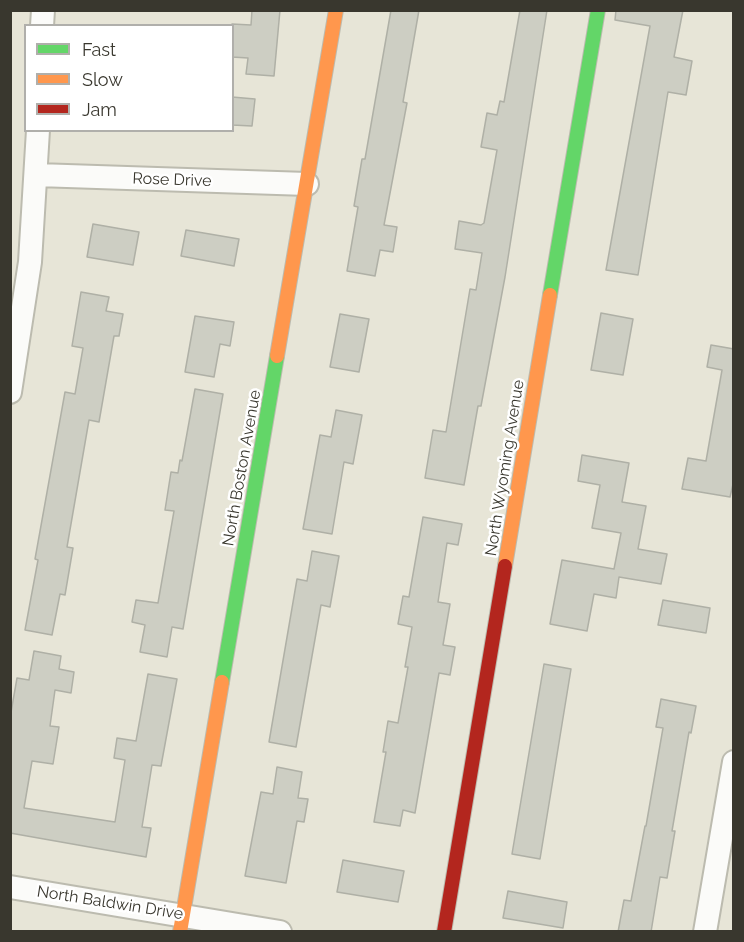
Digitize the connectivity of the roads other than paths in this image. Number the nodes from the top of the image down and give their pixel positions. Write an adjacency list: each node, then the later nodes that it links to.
1 (336, 10): 5 (street, North Boston Avenue)
2 (598, 10): 11 (street, North Wyoming Avenue)
3 (38, 132): 4 (street)
4 (37, 175): 5 (street, Rose Drive); 6 (street)
5 (307, 184): 9 (street, North Boston Avenue)
6 (10, 392)
7 (734, 762): 12 (street)
8 (10, 887): 9 (street, North Baldwin Drive)
9 (181, 923): 10 (street, North Baldwin Drive)
10 (280, 932)
11 (444, 932)
12 (705, 932)

